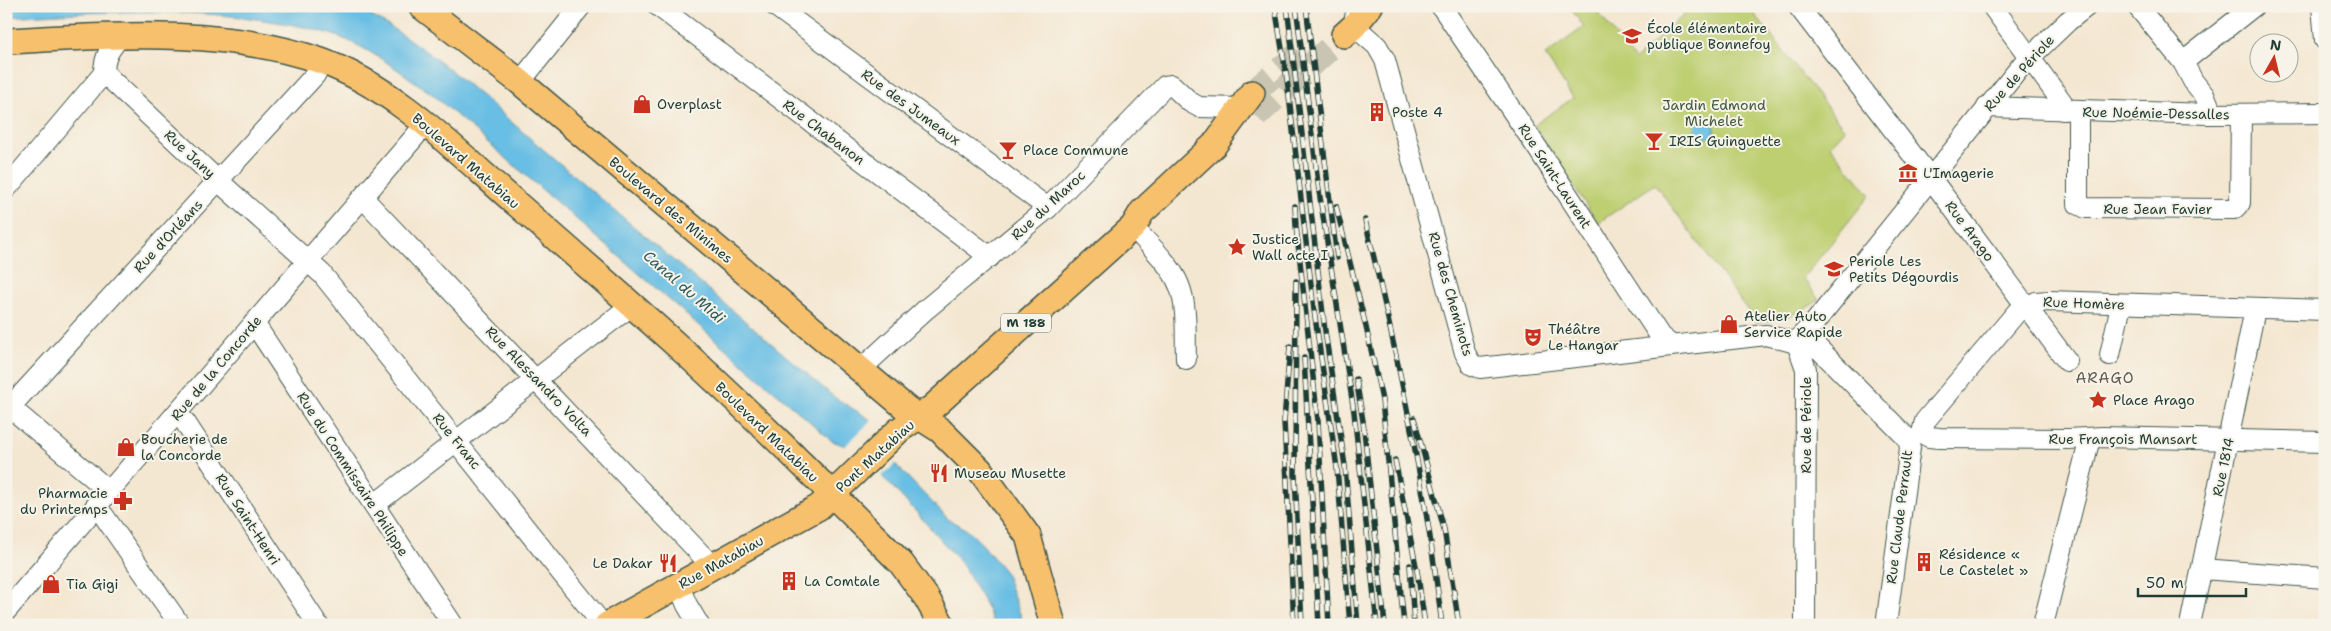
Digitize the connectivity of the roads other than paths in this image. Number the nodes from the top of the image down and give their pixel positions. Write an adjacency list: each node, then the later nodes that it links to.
1 (421, 6): 21 (main road, Boulevard des Minimes)
2 (581, 6): 21 (street)
3 (658, 6): 35 (street, Rue Chabanon)
4 (775, 6): 33 (street, Rue des Jumeaux)
5 (1370, 6): 13 (main road)
6 (1441, 6): 44 (street, Rue Saint-Laurent)
7 (1798, 6): 29 (street, Rue Arago)
8 (1992, 6): 17 (street)
9 (2087, 6): 17 (street, Rue de Périole)
10 (2137, 6): 19 (street)
11 (2254, 6): 19 (street)
12 (2322, 6): 15 (street)
13 (1353, 19): 44 (street, Rue des Cheminots)
14 (120, 37): 16 (main road, Boulevard Matabiau); 18 (main road, Boulevard Matabiau); 20 (street)
15 (2325, 40)
16 (6, 41)
17 (2030, 57): 23 (street, Rue de Périole); 24 (street)
18 (322, 61): 28 (main road, Boulevard Matabiau); 30 (street, Rue d'Orléans)
19 (2183, 62): 26 (street)
20 (104, 73): 30 (street, Rue Jany); 31 (street)
21 (520, 82): 48 (main road, Boulevard des Minimes)
22 (1250, 105): 33 (street, Rue du Maroc); 34 (main road, M 188)
23 (1987, 107): 24 (street, Rue Noémie-Dessalles); 29 (street, Rue de Périole)
24 (2071, 111): 26 (street, Rue Noémie-Dessalles); 27 (street, Rue Jean Favier)
25 (2325, 113): 27 (street, Rue Noémie-Dessalles)
26 (2209, 114): 27 (street, Rue Noémie-Dessalles)
27 (2241, 114)
28 (425, 125): 32 (street, Rue de la Concorde); 38 (main road, Boulevard Matabiau)
29 (1930, 178): 39 (street, Rue Arago); 43 (street, Rue de Périole)
30 (218, 181): 36 (street, Rue Jany); 50 (street, Rue d'Orléans)
31 (6, 189)
32 (363, 198): 36 (street, Rue de la Concorde); 49 (street, Rue Alessandro Volta)
33 (1048, 208): 35 (street, Rue du Maroc)
34 (1133, 227): 46 (street); 52 (main road, M 188)
35 (990, 257): 48 (street, Rue du Maroc)
36 (307, 261): 42 (street, Rue de la Concorde); 56 (street, Rue Franc)
37 (2122, 304): 39 (street, Rue Homère); 40 (street, Rue Homère); 45 (street)
38 (632, 305): 49 (street); 59 (main road, Boulevard Matabiau)
39 (2026, 306): 47 (street, Rue Arago); 53 (street, Rue Homère)
40 (2254, 309): 41 (street, Rue Homère); 55 (street, Rue 1814)
41 (2325, 310)
42 (254, 323): 51 (street, Rue de la Concorde); 60 (street, Rue du Commissaire Philippe)
43 (1796, 341): 44 (street, Rue des Cheminots); 53 (street, Rue Claude Perrault); 75 (street, Rue de Périole)
44 (1670, 344)
45 (2110, 355)
46 (1186, 359)
47 (2067, 361)
48 (860, 370): 52 (main road, Boulevard des Minimes)
49 (537, 379): 56 (street); 62 (street, Rue Alessandro Volta)
50 (8, 406): 58 (street)
51 (177, 415): 58 (street, Rue de la Concorde); 68 (street, Rue Saint-Henri)
52 (908, 424): 59 (main road, Pont Matabiau); 74 (main road, Boulevard des Minimes)
53 (1915, 436): 54 (street, Rue François Mansart); 76 (street, Rue Claude Perrault)
54 (2090, 438): 55 (street, Rue François Mansart); 77 (street)
55 (2228, 440): 57 (street, Rue François Mansart); 63 (street, Rue 1814)
56 (457, 442): 60 (street); 70 (street, Rue Franc)
57 (2325, 442)
58 (109, 491): 61 (street, Rue de la Concorde)
59 (832, 494): 62 (main road, Rue Matabiau); 73 (main road, Boulevard Matabiau)
60 (374, 506): 69 (street, Rue du Commissaire Philippe)
61 (95, 507): 66 (street, Rue de la Concorde); 67 (street)
62 (713, 567): 65 (main road, Rue Matabiau)
63 (2202, 569): 64 (street); 78 (street, Rue 1814)
64 (2325, 578)
65 (679, 586): 71 (main road, Rue Matabiau); 72 (street)
66 (6, 611)
67 (180, 625)
68 (318, 625)
69 (453, 625)
70 (603, 625)
71 (606, 625)
72 (699, 625)
73 (942, 625)
74 (1052, 625)
75 (1805, 625)
76 (1886, 625)
77 (2043, 625)
78 (2190, 625)

